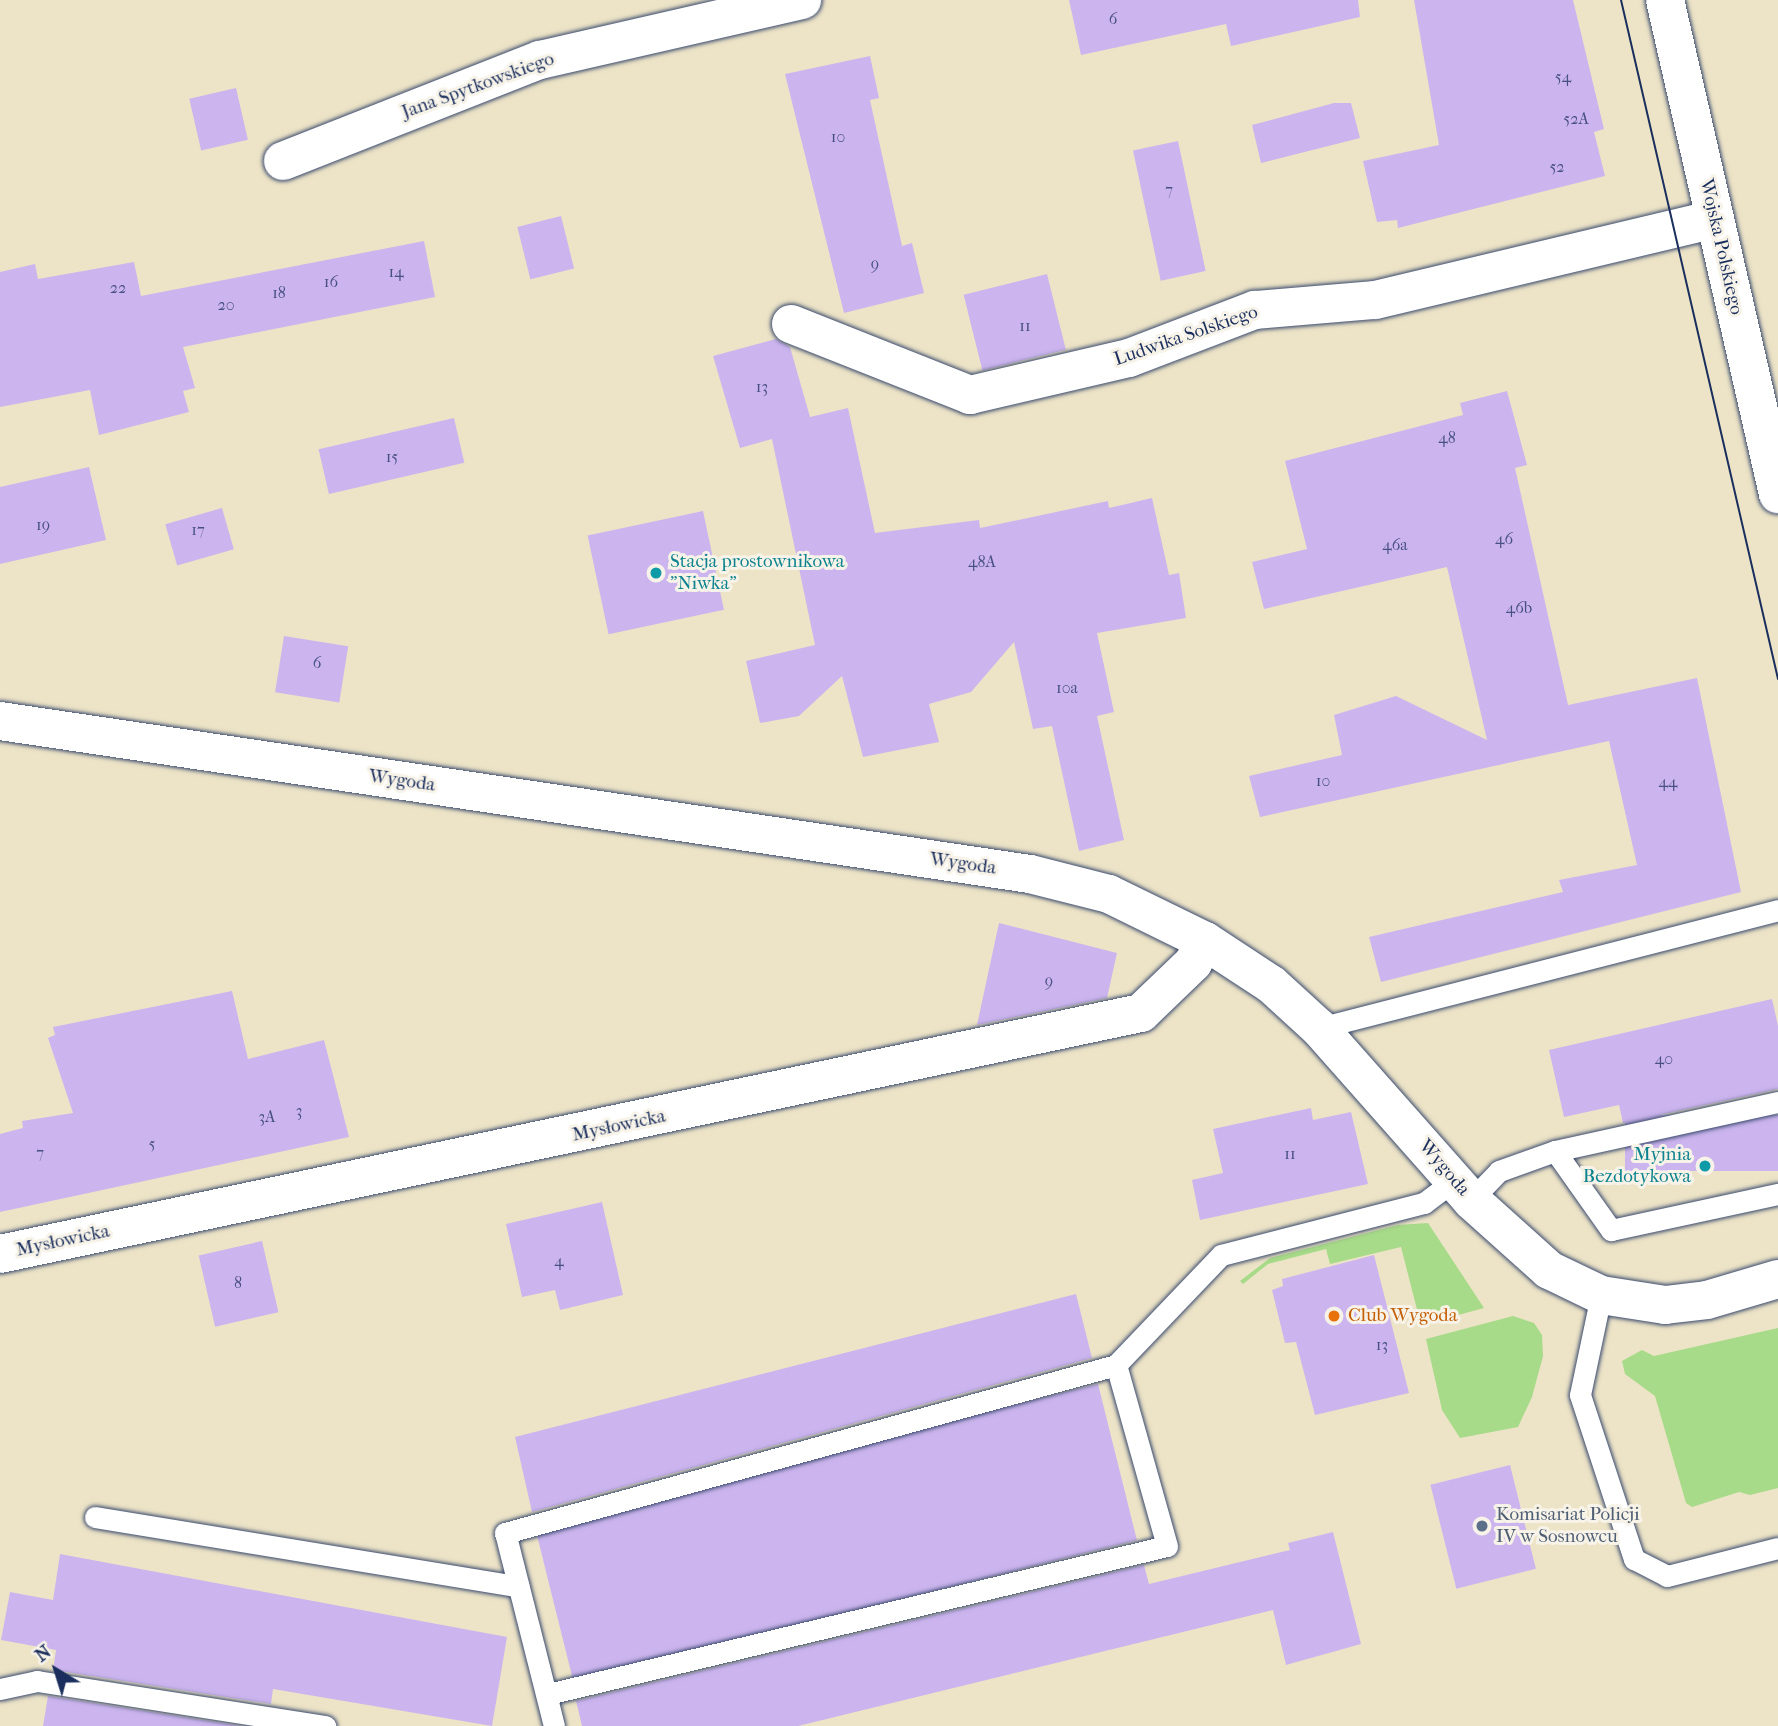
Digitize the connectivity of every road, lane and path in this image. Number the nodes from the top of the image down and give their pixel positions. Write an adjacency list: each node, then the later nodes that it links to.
1 (802, 0): 3 (street, Jana Spytkowskiego)
2 (1665, 0): 4 (street, Wojska Polskiego)
3 (283, 161)
4 (1714, 219): 5 (street, Ludwika Solskiego); 6 (street, Wojska Polskiego)
5 (791, 324)
6 (1766, 388): 7 (street, Wojska Polskiego)
7 (1778, 494)
8 (0, 721): 10 (street, Wygoda)
9 (1778, 910): 11 (lane)
10 (1205, 941): 11 (street, Wygoda); 16 (street, Mysłowicka)
11 (1319, 1028): 14 (street, Wygoda)
12 (1778, 1102): 13 (lane)
13 (1555, 1151): 14 (lane); 15 (lane)
14 (1463, 1190): 18 (street, Wygoda); 19 (lane)
15 (1778, 1195)
16 (0, 1254)
17 (1778, 1279): 18 (street, Wygoda)
18 (1601, 1295): 21 (lane)
19 (1116, 1365): 22 (lane); 24 (lane)
20 (95, 1517): 22 (lane)
21 (1778, 1548)
22 (518, 1586): 24 (lane)
23 (0, 1689): 25 (lane)
24 (548, 1694): 26 (lane)
25 (326, 1726)
26 (554, 1726)

